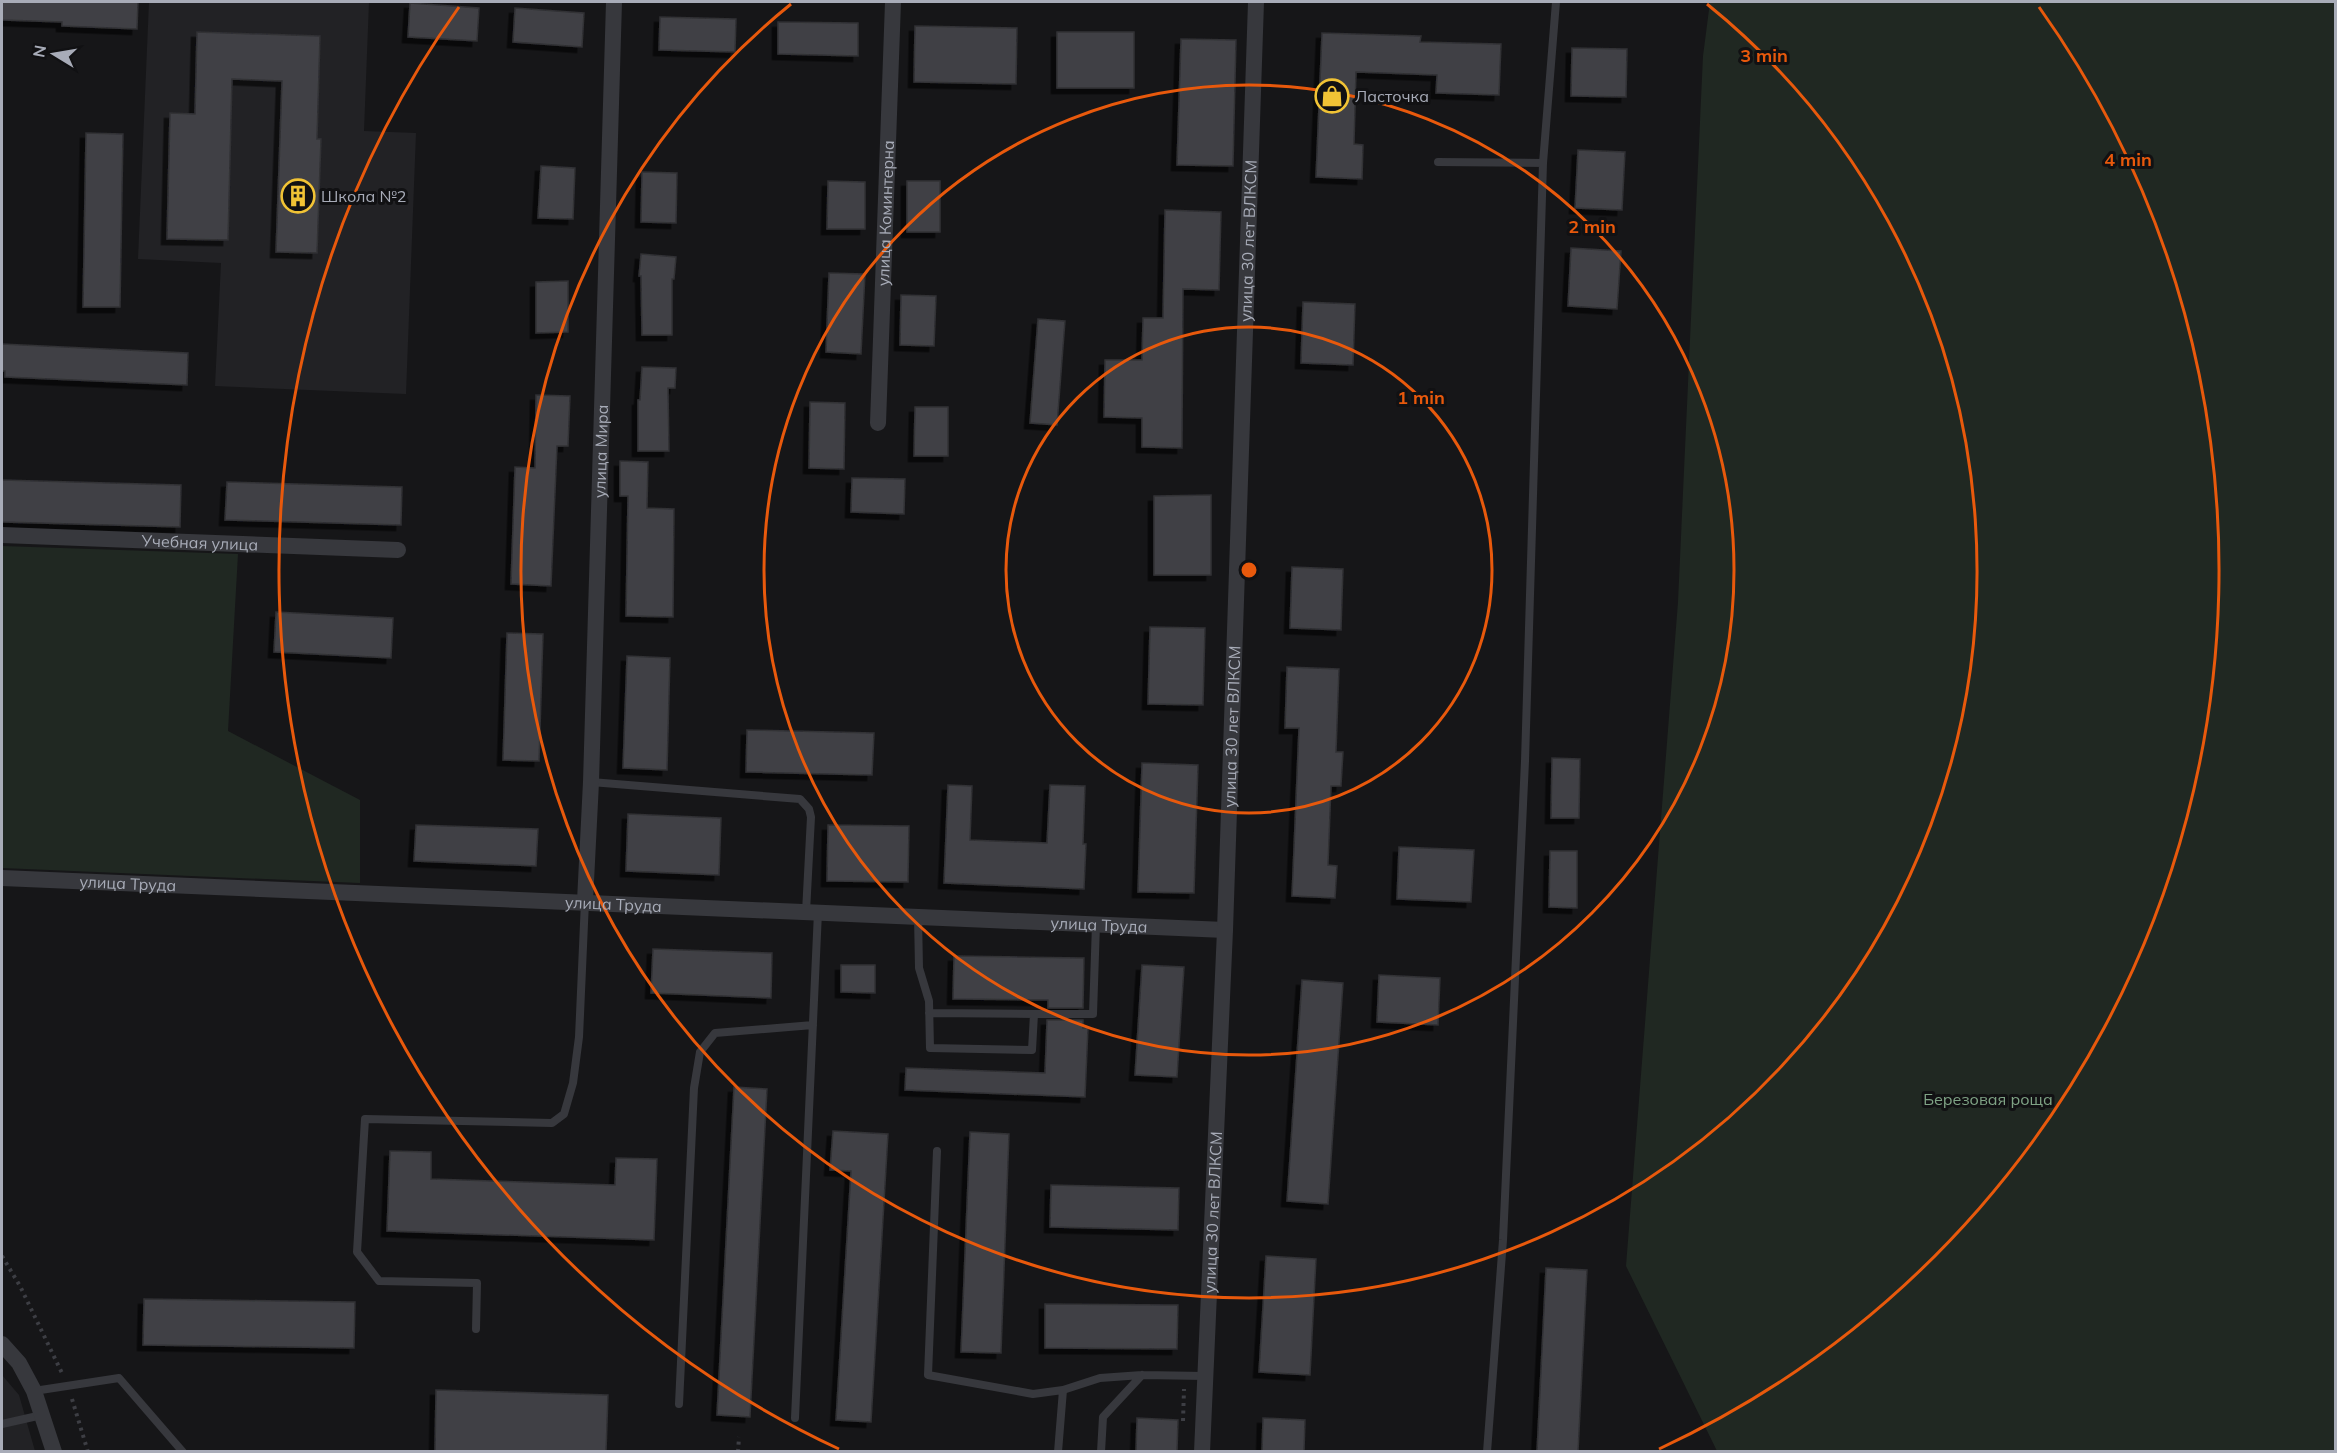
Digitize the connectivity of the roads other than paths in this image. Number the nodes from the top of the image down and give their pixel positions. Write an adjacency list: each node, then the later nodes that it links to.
1 (614, 2): 10 (street, улица Мира)
2 (893, 2): 7 (street, улица Коминтерна)
3 (1256, 2): 16 (street, улица 30 лет ВЛКСМ)
4 (1556, 2): 6 (lane)
5 (1438, 162): 6 (lane)
6 (1543, 164): 36 (lane)
7 (878, 423)
8 (2, 535): 9 (street, Учебная улица)
9 (398, 550)
10 (591, 782): 12 (street, улица Мира); 13 (lane)
11 (2, 878): 12 (street, улица Труда)
12 (585, 902): 13 (street, улица Труда); 21 (lane)
13 (812, 912): 14 (street, улица Труда); 19 (lane)
14 (918, 916): 15 (street, улица Труда); 17 (lane)
15 (1096, 924): 16 (street, улица Труда); 18 (lane)
16 (1225, 930): 24 (street, улица 30 лет ВЛКСМ)
17 (929, 1012): 18 (lane); 18 (lane)
18 (1034, 1014)
19 (813, 1025): 27 (lane); 29 (lane)
20 (937, 1151): 25 (lane)
21 (476, 1329)
22 (2, 1344): 26 (street)
23 (1142, 1376): 24 (lane); 25 (lane); 34 (lane)
24 (1205, 1376): 35 (street, улица 30 лет ВЛКСМ)
25 (1063, 1390): 33 (lane)
26 (34, 1392): 28 (street); 32 (lane)
27 (679, 1404)
28 (42, 1415): 30 (lane); 31 (street)
29 (795, 1418)
30 (2, 1424)
31 (54, 1452)
32 (183, 1452)
33 (1058, 1452)
34 (1101, 1452)
35 (1202, 1452)
36 (1486, 1452)

